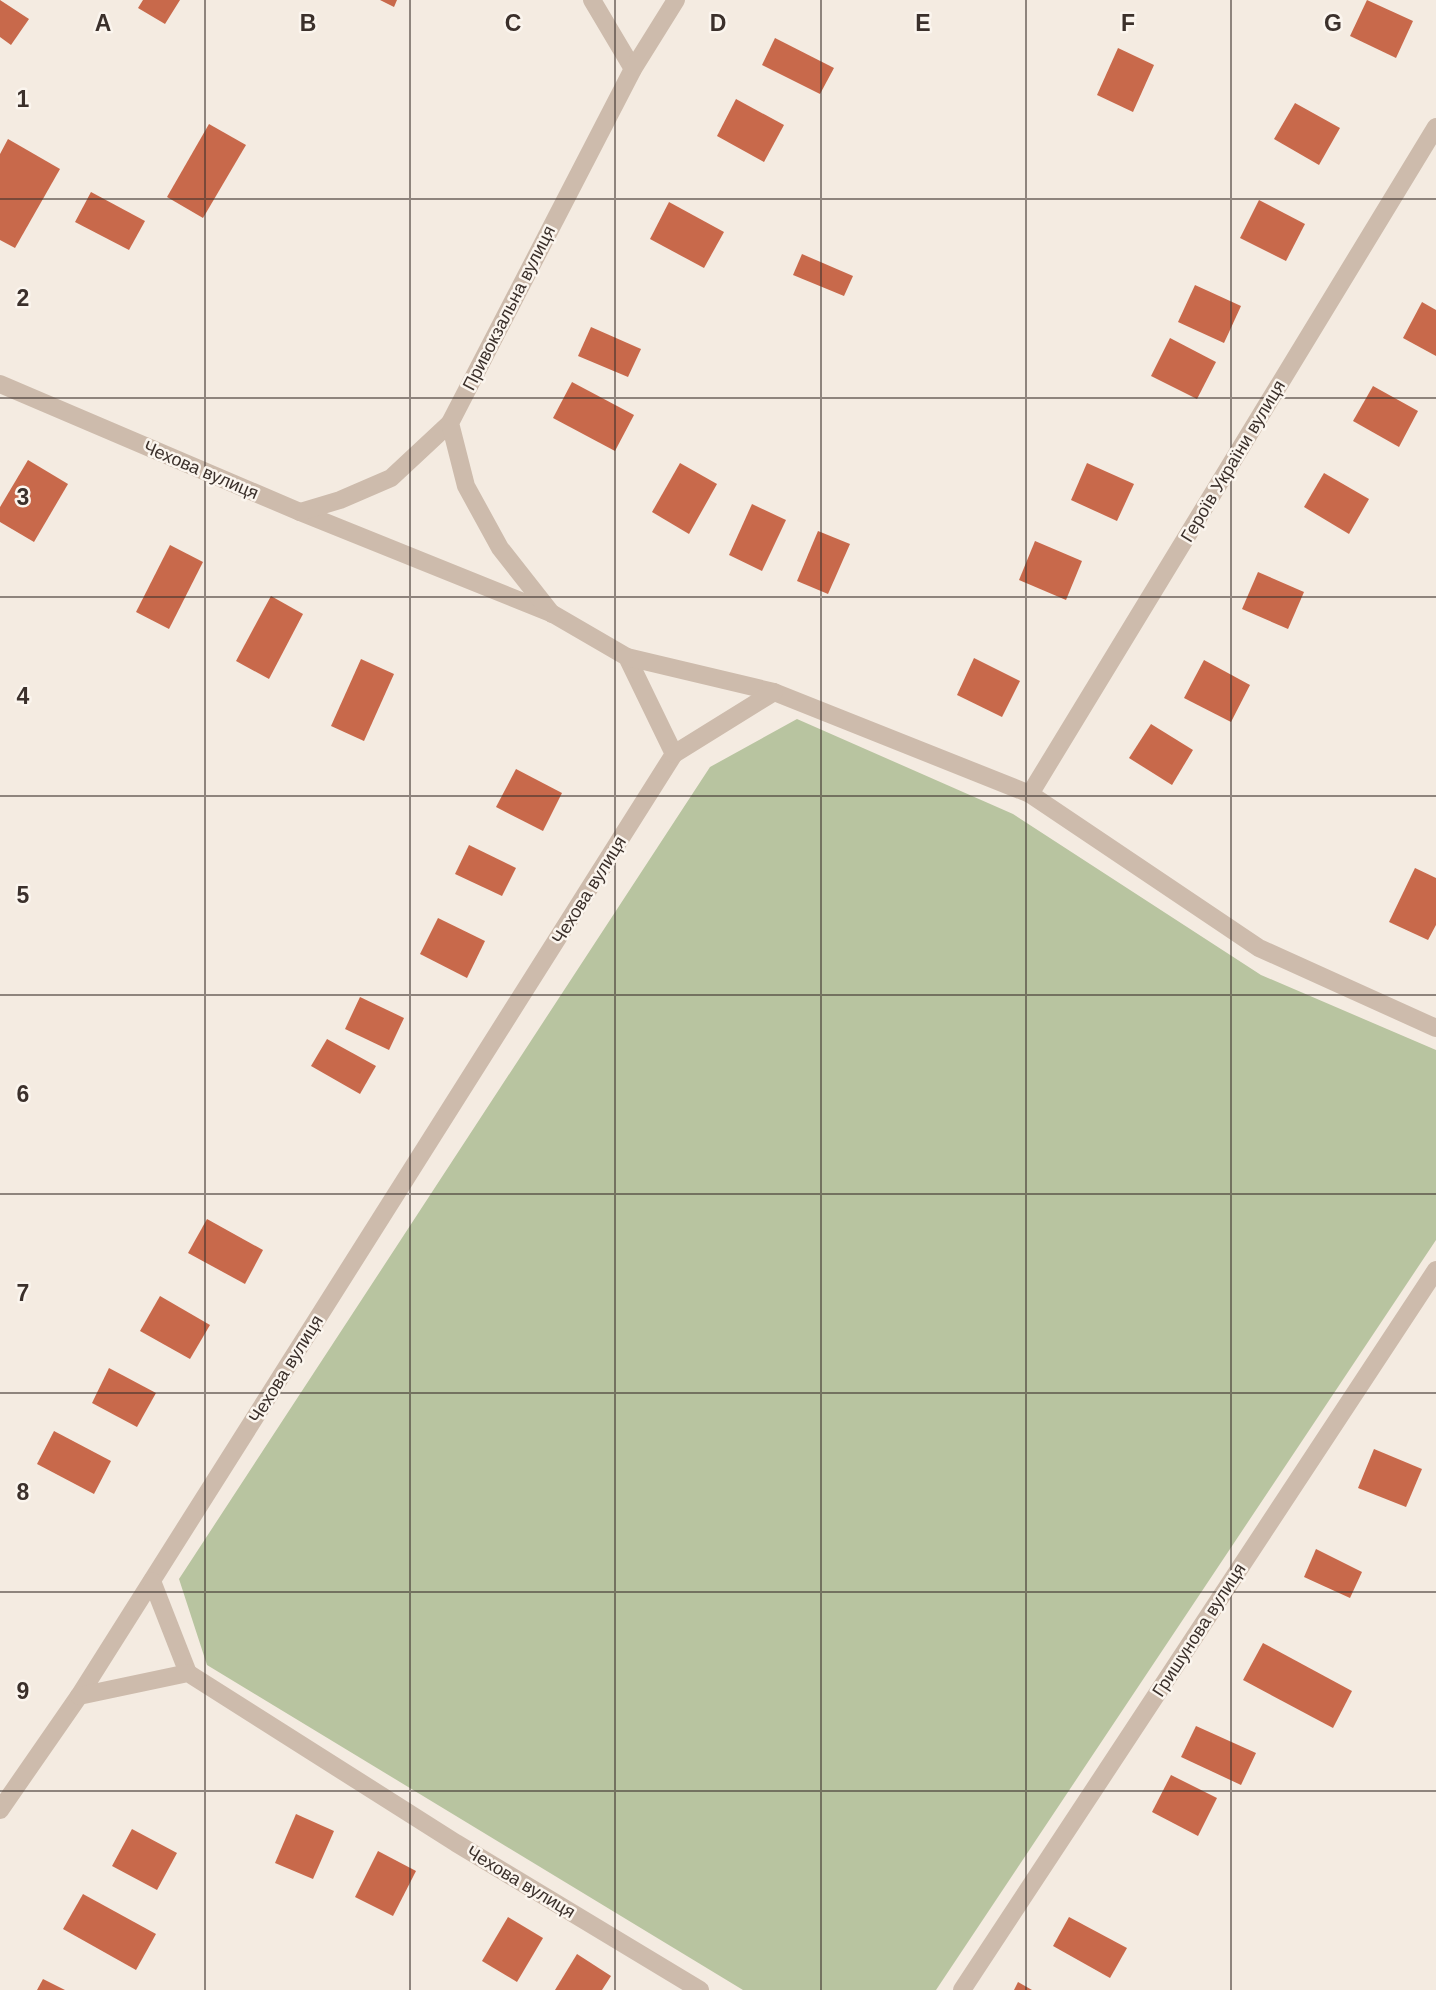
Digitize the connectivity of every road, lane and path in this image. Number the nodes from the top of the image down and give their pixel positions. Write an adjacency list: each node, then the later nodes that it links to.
1 (592, 0): 3 (street)
2 (676, 0): 3 (street, Привокзальна вулиця)
3 (633, 69): 6 (street, Привокзальна вулиця)
4 (1436, 127): 12 (street, Героїв України вулиця)
5 (0, 384): 7 (street, Чехова вулиця)
6 (450, 423): 7 (street, Привокзальна вулиця); 8 (street)
7 (300, 512): 8 (street, Чехова вулиця)
8 (553, 614): 9 (street, Чехова вулиця)
9 (627, 657): 10 (street); 11 (street)
10 (774, 692): 11 (street); 12 (street)
11 (674, 754): 15 (street, Чехова вулиця)
12 (1030, 794): 13 (street)
13 (1436, 1028)
14 (1436, 1270): 20 (street, Гришунова вулиця)
15 (152, 1581): 16 (street); 17 (street, Чехова вулиця)
16 (188, 1673): 17 (street); 19 (street, Чехова вулиця)
17 (79, 1696): 18 (street, Чехова вулиця)
18 (0, 1810)
19 (700, 1990)
20 (962, 1990)

